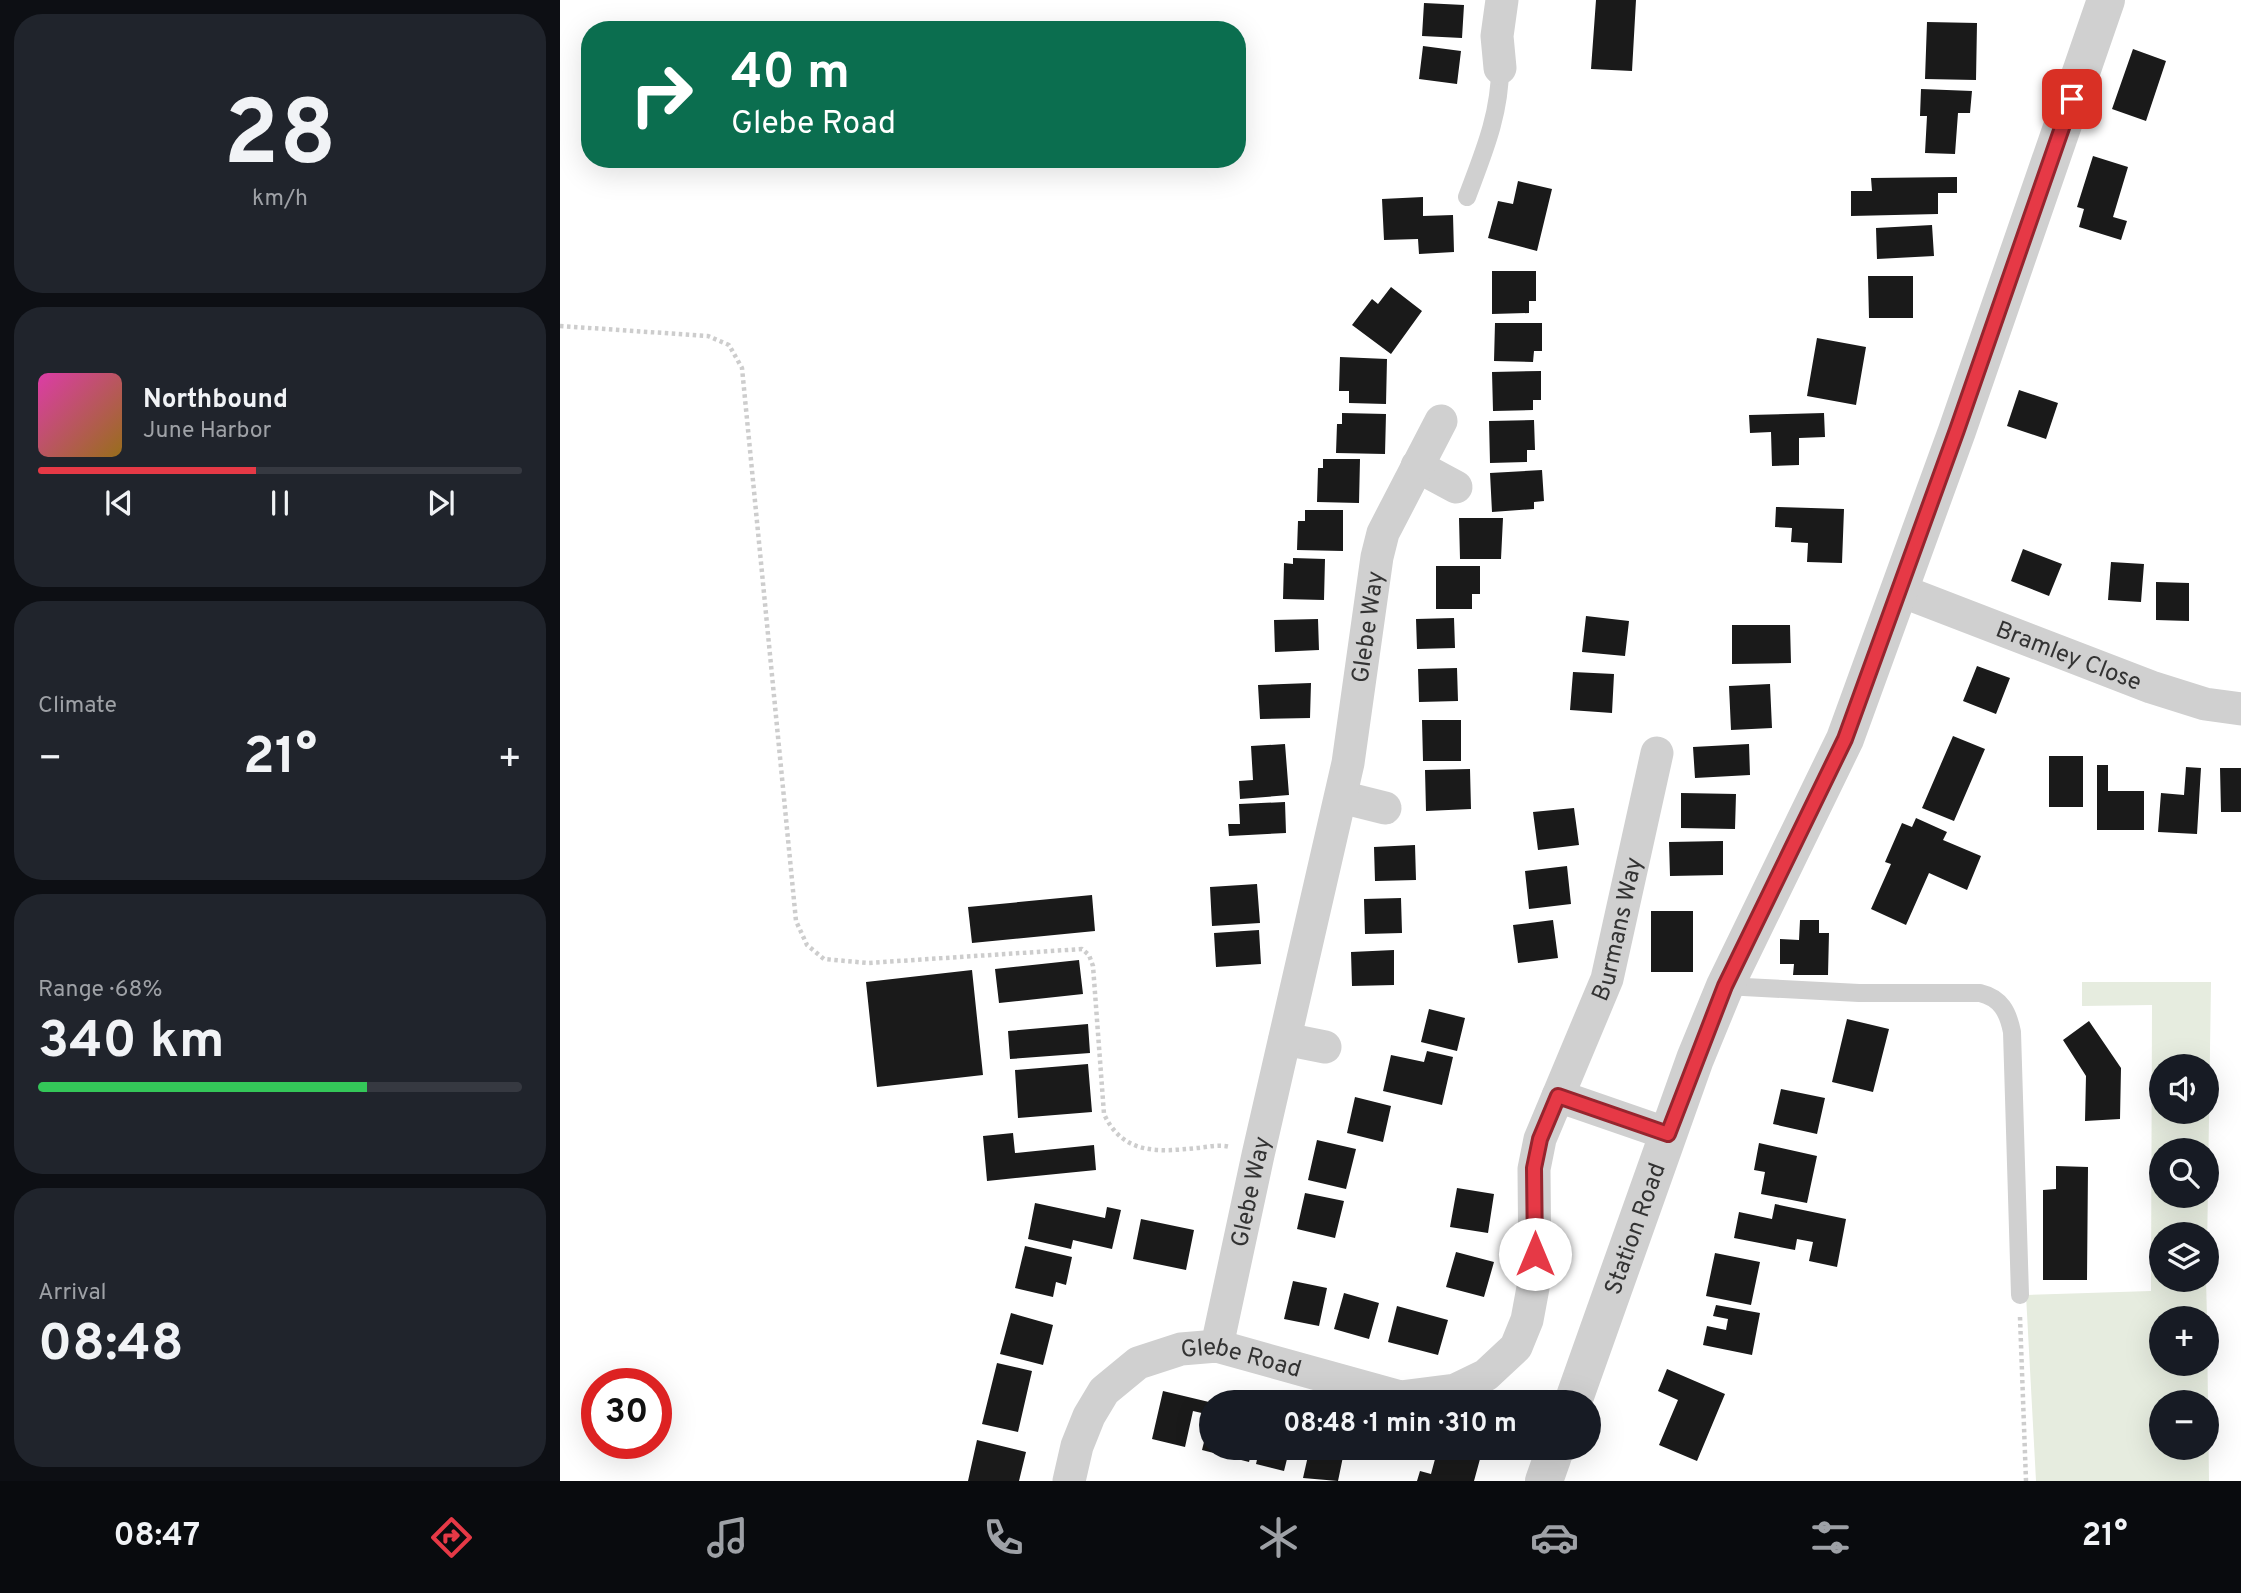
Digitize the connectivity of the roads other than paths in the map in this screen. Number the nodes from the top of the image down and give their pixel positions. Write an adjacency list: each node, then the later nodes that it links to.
1 (1502, 0): 3 (street)
2 (2106, 0): 8 (street, Station Road)
3 (1500, 68): 4 (lane)
4 (1467, 197)
5 (1441, 421): 6 (street, Glebe Way)
6 (1417, 466): 7 (street); 11 (street, Glebe Way)
7 (1456, 487)
8 (1899, 590): 9 (street, Bramley Close); 13 (street, Station Road)
9 (2241, 709)
10 (1657, 753): 16 (street, Burmans Way)
11 (1340, 797): 12 (street); 14 (street, Glebe Way)
12 (1385, 808)
13 (1725, 986): 17 (street, Station Road); 18 (lane)
14 (1285, 1038): 15 (street); 19 (street, Glebe Way)
15 (1325, 1047)
16 (1558, 1096): 17 (street); 19 (street, Glebe Road)
17 (1668, 1134): 20 (street, Station Road)
18 (2020, 1295)
19 (1217, 1346): 22 (street, Glebe Road)
20 (1577, 1390)
21 (1551, 1460): 23 (street)
22 (1069, 1481)
23 (1544, 1481)

